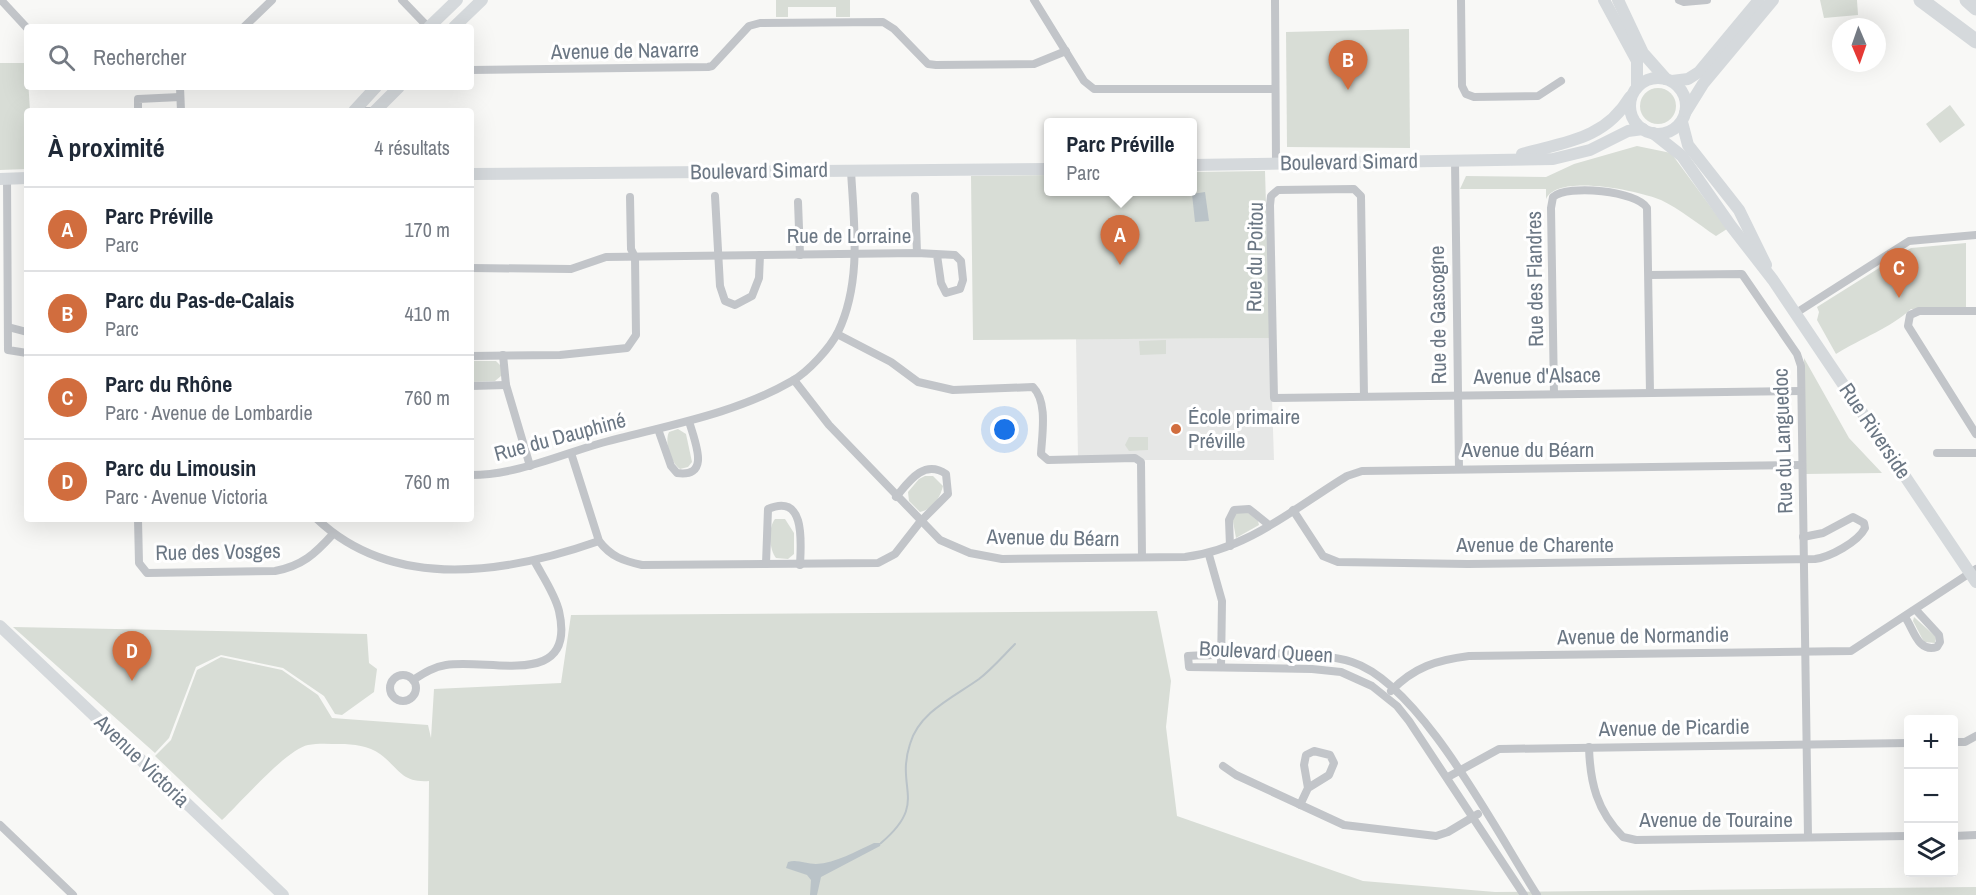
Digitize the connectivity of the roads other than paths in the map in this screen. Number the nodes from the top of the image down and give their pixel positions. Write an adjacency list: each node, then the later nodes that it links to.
1 (1, 0): 22 (street)
2 (272, 0): 18 (street)
3 (402, 0): 19 (street)
4 (457, 0): 20 (main road)
5 (482, 0): 21 (main road)
6 (1034, 0): 24 (street)
7 (1275, 0): 28 (street)
8 (1461, 0): 26 (street)
9 (1604, 0): 29 (main road)
10 (1618, 0): 27 (main road)
11 (1679, 0): 12 (street)
12 (1707, 0)
13 (1759, 0): 27 (main road)
14 (1773, 0): 38 (main road)
15 (1922, 0): 23 (highway)
16 (1967, 0): 17 (highway)
17 (1976, 8)
18 (247, 24)
19 (425, 24)
20 (431, 24)
21 (457, 24)
22 (24, 25)
23 (1976, 41)
24 (1066, 51): 25 (street, Avenue de Navarre); 28 (street)
25 (474, 70)
26 (1561, 81)
27 (1669, 81): 29 (main road); 38 (main road)
28 (1275, 89): 42 (street)
29 (1635, 89): 39 (main road); 40 (main road, Boulevard Simard)
30 (180, 90): 33 (street)
31 (373, 90): 36 (main road)
32 (396, 90): 37 (main road)
33 (180, 97): 34 (street); 35 (street)
34 (138, 108)
35 (181, 108)
36 (357, 108)
37 (378, 108)
38 (1683, 118): 39 (main road); 63 (main road, Rue Riverside)
39 (1648, 131): 40 (main road, Boulevard Simard); 63 (main road, Rue Riverside)
40 (1507, 159): 41 (main road, Boulevard Simard)
41 (1455, 161): 42 (main road, Boulevard Simard); 78 (street, Rue de Gascogne)
42 (1276, 163): 43 (main road, Boulevard Simard)
43 (1197, 165)
44 (1044, 169): 45 (main road, Boulevard Simard)
45 (851, 171): 46 (main road, Boulevard Simard); 54 (street, Rue du Dauphiné)
46 (474, 174)
47 (4, 178): 48 (main road); 66 (street)
48 (24, 178)
49 (715, 196): 59 (street)
50 (915, 196): 55 (street)
51 (630, 197): 60 (street)
52 (798, 202): 57 (street)
53 (1976, 235): 65 (street)
54 (855, 253): 55 (street, Rue de Lorraine); 57 (street, Rue de Lorraine); 68 (street, Rue du Dauphiné)
55 (917, 253): 58 (street, Rue de Lorraine)
56 (760, 255): 57 (street, Rue de Lorraine); 59 (street, Rue de Lorraine); 59 (street, Rue de Lorraine)
57 (800, 255)
58 (938, 255): 58 (street, Rue de Lorraine)
59 (718, 256): 60 (street, Rue de Lorraine)
60 (635, 257): 61 (street, Rue de Lorraine); 70 (street)
61 (474, 268)
62 (1649, 275): 75 (street, Rue du Languedoc); 76 (street, Rue des Flandres); 77 (street, Rue des Flandres)
63 (1773, 280): 65 (main road, Rue Riverside)
64 (1976, 311): 83 (street)
65 (1796, 313): 107 (main road, Rue Riverside)
66 (8, 327): 67 (street); 69 (street)
67 (24, 331)
68 (837, 334): 72 (street, Rue du Dauphiné); 102 (street)
69 (24, 353)
70 (503, 355): 71 (street); 73 (street)
71 (474, 356)
72 (794, 380): 81 (street, Rue du Dauphiné); 91 (street, Avenue du Béarn)
73 (506, 385): 74 (street); 88 (street)
74 (474, 386)
75 (1801, 391): 76 (street, Avenue d'Alsace); 87 (street, Rue du Languedoc)
76 (1650, 393): 77 (street, Avenue d'Alsace)
77 (1554, 394): 78 (street, Avenue d'Alsace)
78 (1457, 395): 79 (street, Avenue d'Alsace); 89 (street, Rue de Gascogne)
79 (1364, 397): 80 (street, Avenue d'Alsace); 80 (street, Rue du Poitou)
80 (1274, 398)
81 (689, 421): 82 (street, Rue du Dauphiné); 82 (street, Rue du Dauphiné)
82 (658, 429): 84 (street, Rue du Dauphiné)
83 (1976, 434)
84 (571, 453): 88 (street, Rue du Dauphiné); 99 (street)
85 (1937, 453): 86 (street)
86 (1976, 453)
87 (1802, 465): 89 (street, Avenue du Béarn); 98 (street, Rue du Languedoc)
88 (530, 466): 90 (street, Rue du Dauphiné)
89 (1459, 469): 92 (street, Avenue du Béarn)
90 (474, 475)
91 (896, 497): 95 (street, Avenue du Béarn); 95 (street)
92 (1293, 510): 96 (street, Avenue du Béarn); 103 (street, Avenue de Charente)
93 (138, 522): 97 (street, Rue des Vosges)
94 (320, 522): 97 (street)
95 (920, 522): 102 (street, Avenue du Béarn); 106 (street)
96 (1269, 525): 100 (street, Avenue du Béarn); 100 (street)
97 (333, 534): 104 (street)
98 (1803, 537): 103 (street, Rue du Languedoc); 103 (street, Rue du Languedoc)
99 (599, 541): 104 (street); 105 (street)
100 (1230, 546): 101 (street, Avenue du Béarn)
101 (1209, 555): 102 (street, Avenue du Béarn); 112 (street)
102 (1142, 557)
103 (1803, 560): 111 (street, Rue du Languedoc)
104 (535, 562): 114 (street)
105 (766, 564): 106 (street); 106 (street)
106 (800, 565)
107 (1974, 575): 108 (street, Avenue de Normandie)
108 (1916, 610): 109 (street, Avenue de Normandie); 109 (street)
109 (1905, 617): 111 (street, Avenue de Normandie)
110 (0, 626): 136 (main road, Avenue Victoria)
111 (1804, 652): 115 (street, Avenue de Normandie); 120 (street, Rue du Languedoc)
112 (1221, 655): 113 (street); 113 (street, Boulevard Queen); 115 (street, Boulevard Queen)
113 (1221, 667): 116 (street, Boulevard Queen)
114 (413, 681)
115 (1394, 687): 116 (street, Avenue de Normandie); 123 (street, Boulevard Queen)
116 (1386, 696): 124 (street, Boulevard Queen)
117 (1976, 736): 118 (street)
118 (1958, 742)
119 (1904, 743): 120 (street, Avenue de Picardie)
120 (1806, 744): 121 (street, Avenue de Picardie); 133 (street, Rue du Languedoc)
121 (1589, 747): 123 (street, Avenue de Picardie); 133 (street, Avenue de Touraine)
122 (1223, 766): 126 (street)
123 (1459, 770): 124 (street, Avenue de Picardie); 127 (street, Boulevard Queen)
124 (1448, 777): 128 (street, Boulevard Queen)
125 (1308, 788): 125 (street); 126 (street)
126 (1300, 805): 128 (street)
127 (1483, 810): 128 (street); 134 (street, Boulevard Queen)
128 (1474, 816): 134 (street, Boulevard Queen)
129 (0, 825): 135 (street)
130 (1976, 835): 132 (street)
131 (1904, 836): 133 (street, Avenue de Touraine)
132 (1958, 836)
133 (1808, 837)
134 (1530, 894)
135 (74, 895)
136 (284, 895)

